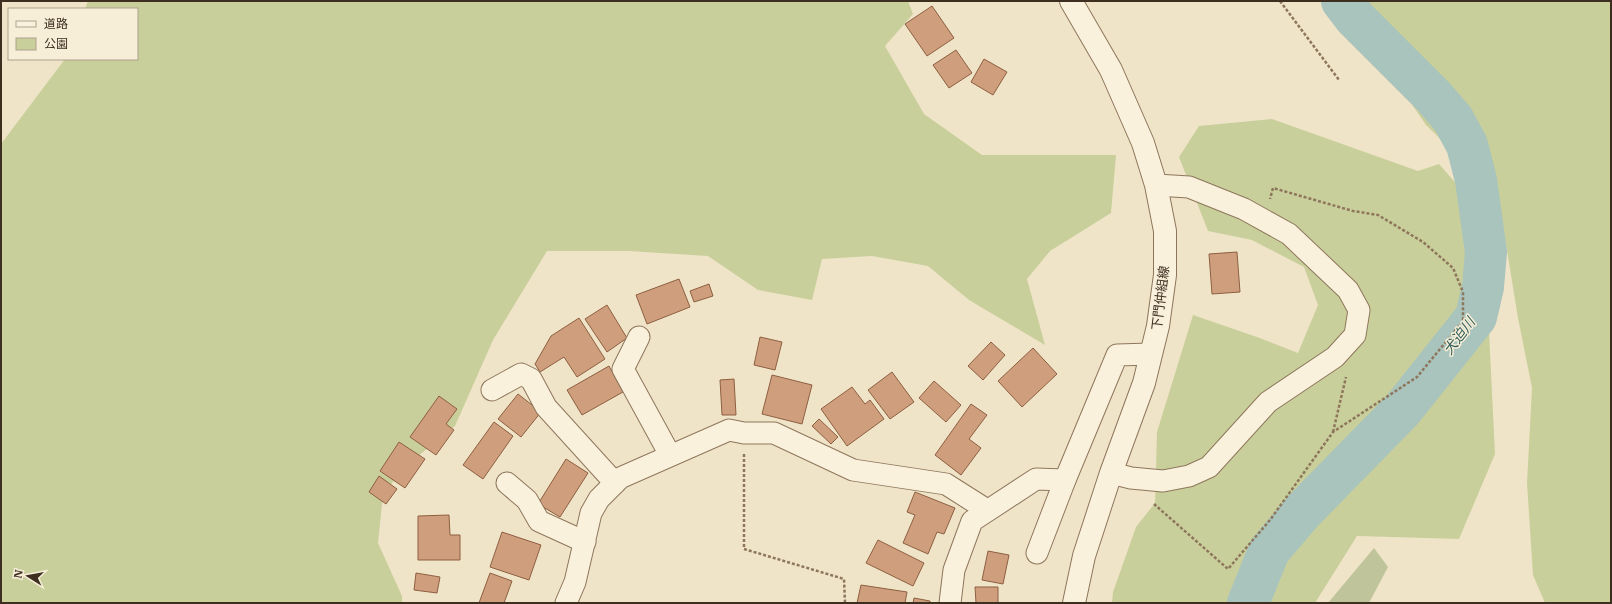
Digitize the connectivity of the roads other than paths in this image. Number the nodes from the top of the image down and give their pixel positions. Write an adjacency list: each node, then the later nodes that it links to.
1 (1071, 1): 2 (street, 下門仲組線)
2 (1156, 185): 4 (street, 下門仲組線); 7 (street)
3 (639, 337): 6 (street)
4 (1151, 354): 7 (street, 下門仲組線); 8 (street)
5 (492, 390): 10 (street)
6 (670, 455): 10 (street); 11 (street)
7 (1111, 473): 16 (street, 下門仲組線)
8 (1065, 480): 11 (street); 13 (street)
9 (507, 483): 12 (street)
10 (615, 483): 12 (street)
11 (987, 510): 15 (street)
12 (585, 542): 14 (street)
13 (1037, 553)
14 (566, 603)
15 (950, 603)
16 (1074, 603)

